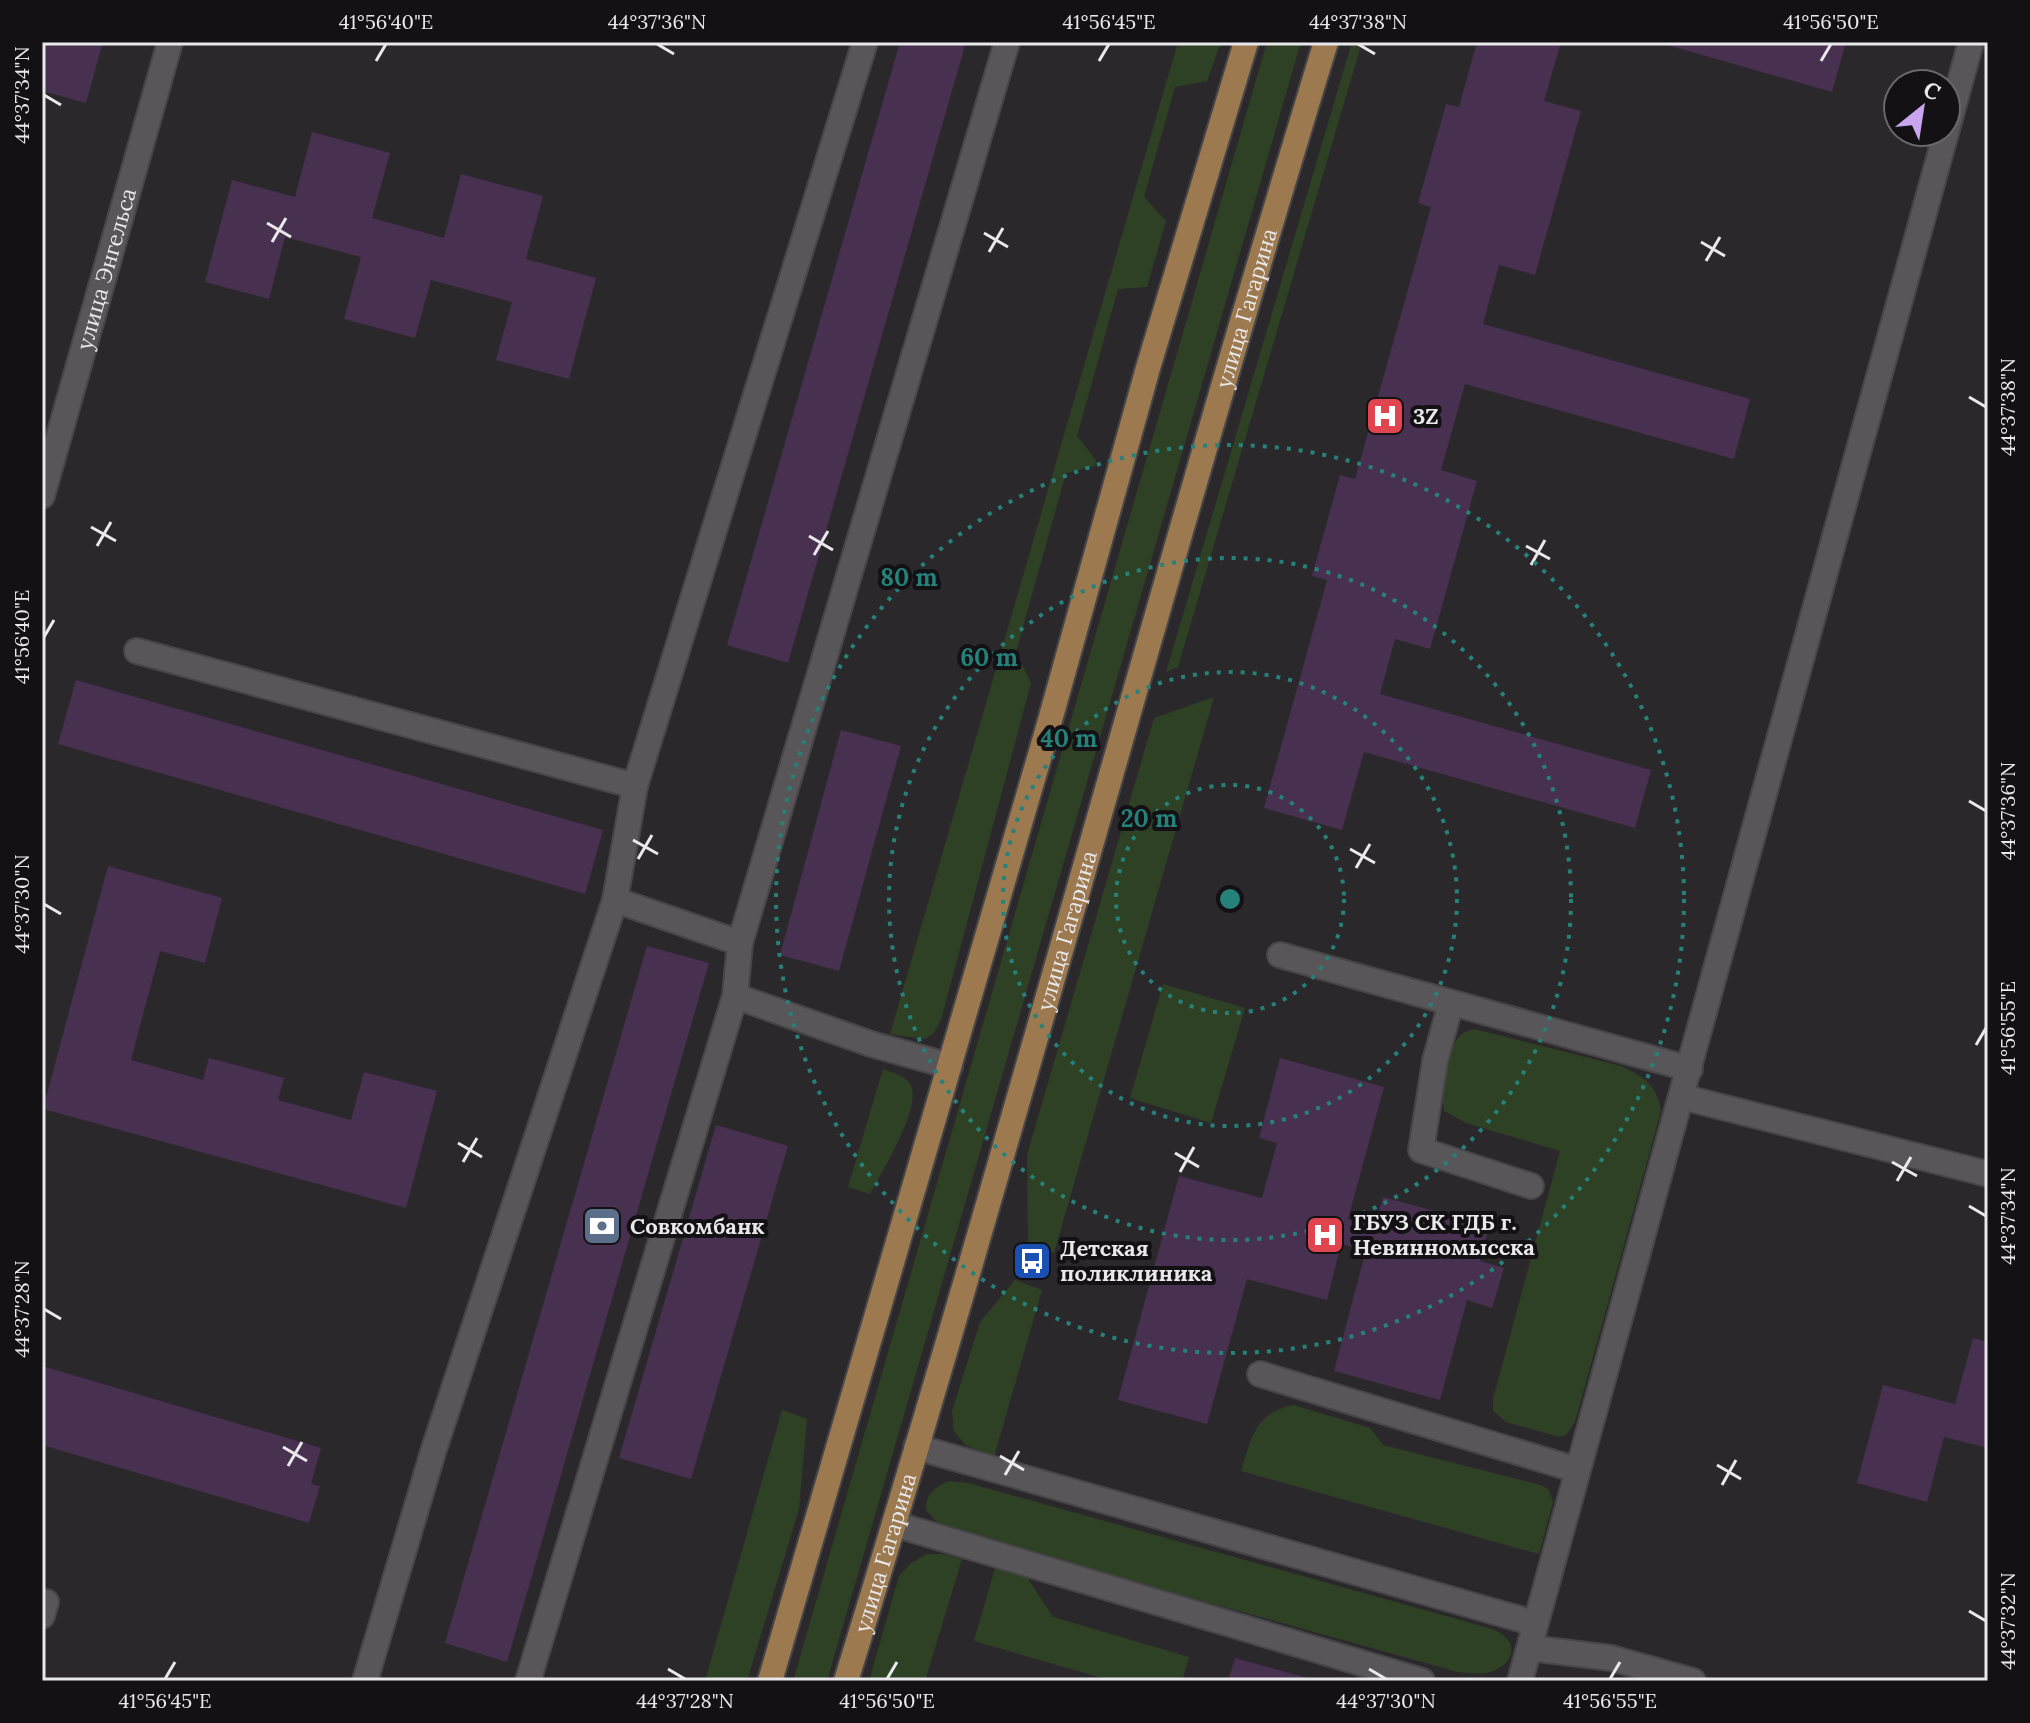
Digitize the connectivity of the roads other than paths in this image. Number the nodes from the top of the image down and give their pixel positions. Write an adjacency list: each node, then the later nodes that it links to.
1 (170, 42): 7 (street, улица Энгельса)
2 (865, 42): 9 (street)
3 (1007, 42): 11 (street)
4 (1246, 42): 15 (main road)
5 (1326, 42): 21 (main road, улица Гагарина)
6 (1971, 42): 16 (street)
7 (42, 496)
8 (137, 651): 9 (street)
9 (635, 786): 10 (street)
10 (615, 900): 11 (street); 26 (street)
11 (740, 943): 13 (street)
12 (1280, 955): 14 (street)
13 (735, 996): 15 (street); 27 (street)
14 (1451, 1003): 16 (street); 19 (street)
15 (950, 1066): 28 (main road)
16 (1690, 1069): 17 (street)
17 (1682, 1097): 18 (street); 22 (street)
18 (1988, 1174)
19 (1531, 1186)
20 (1260, 1374): 22 (street)
21 (916, 1447): 23 (main road, улица Гагарина); 24 (street)
22 (1577, 1470): 24 (street)
23 (894, 1524): 29 (main road, улица Гагарина); 30 (street)
24 (1534, 1623): 25 (street)
25 (1530, 1648): 31 (street); 32 (street)
26 (365, 1681)
27 (528, 1681)
28 (770, 1681)
29 (846, 1681)
30 (1422, 1681)
31 (1520, 1681)
32 (1693, 1681)

